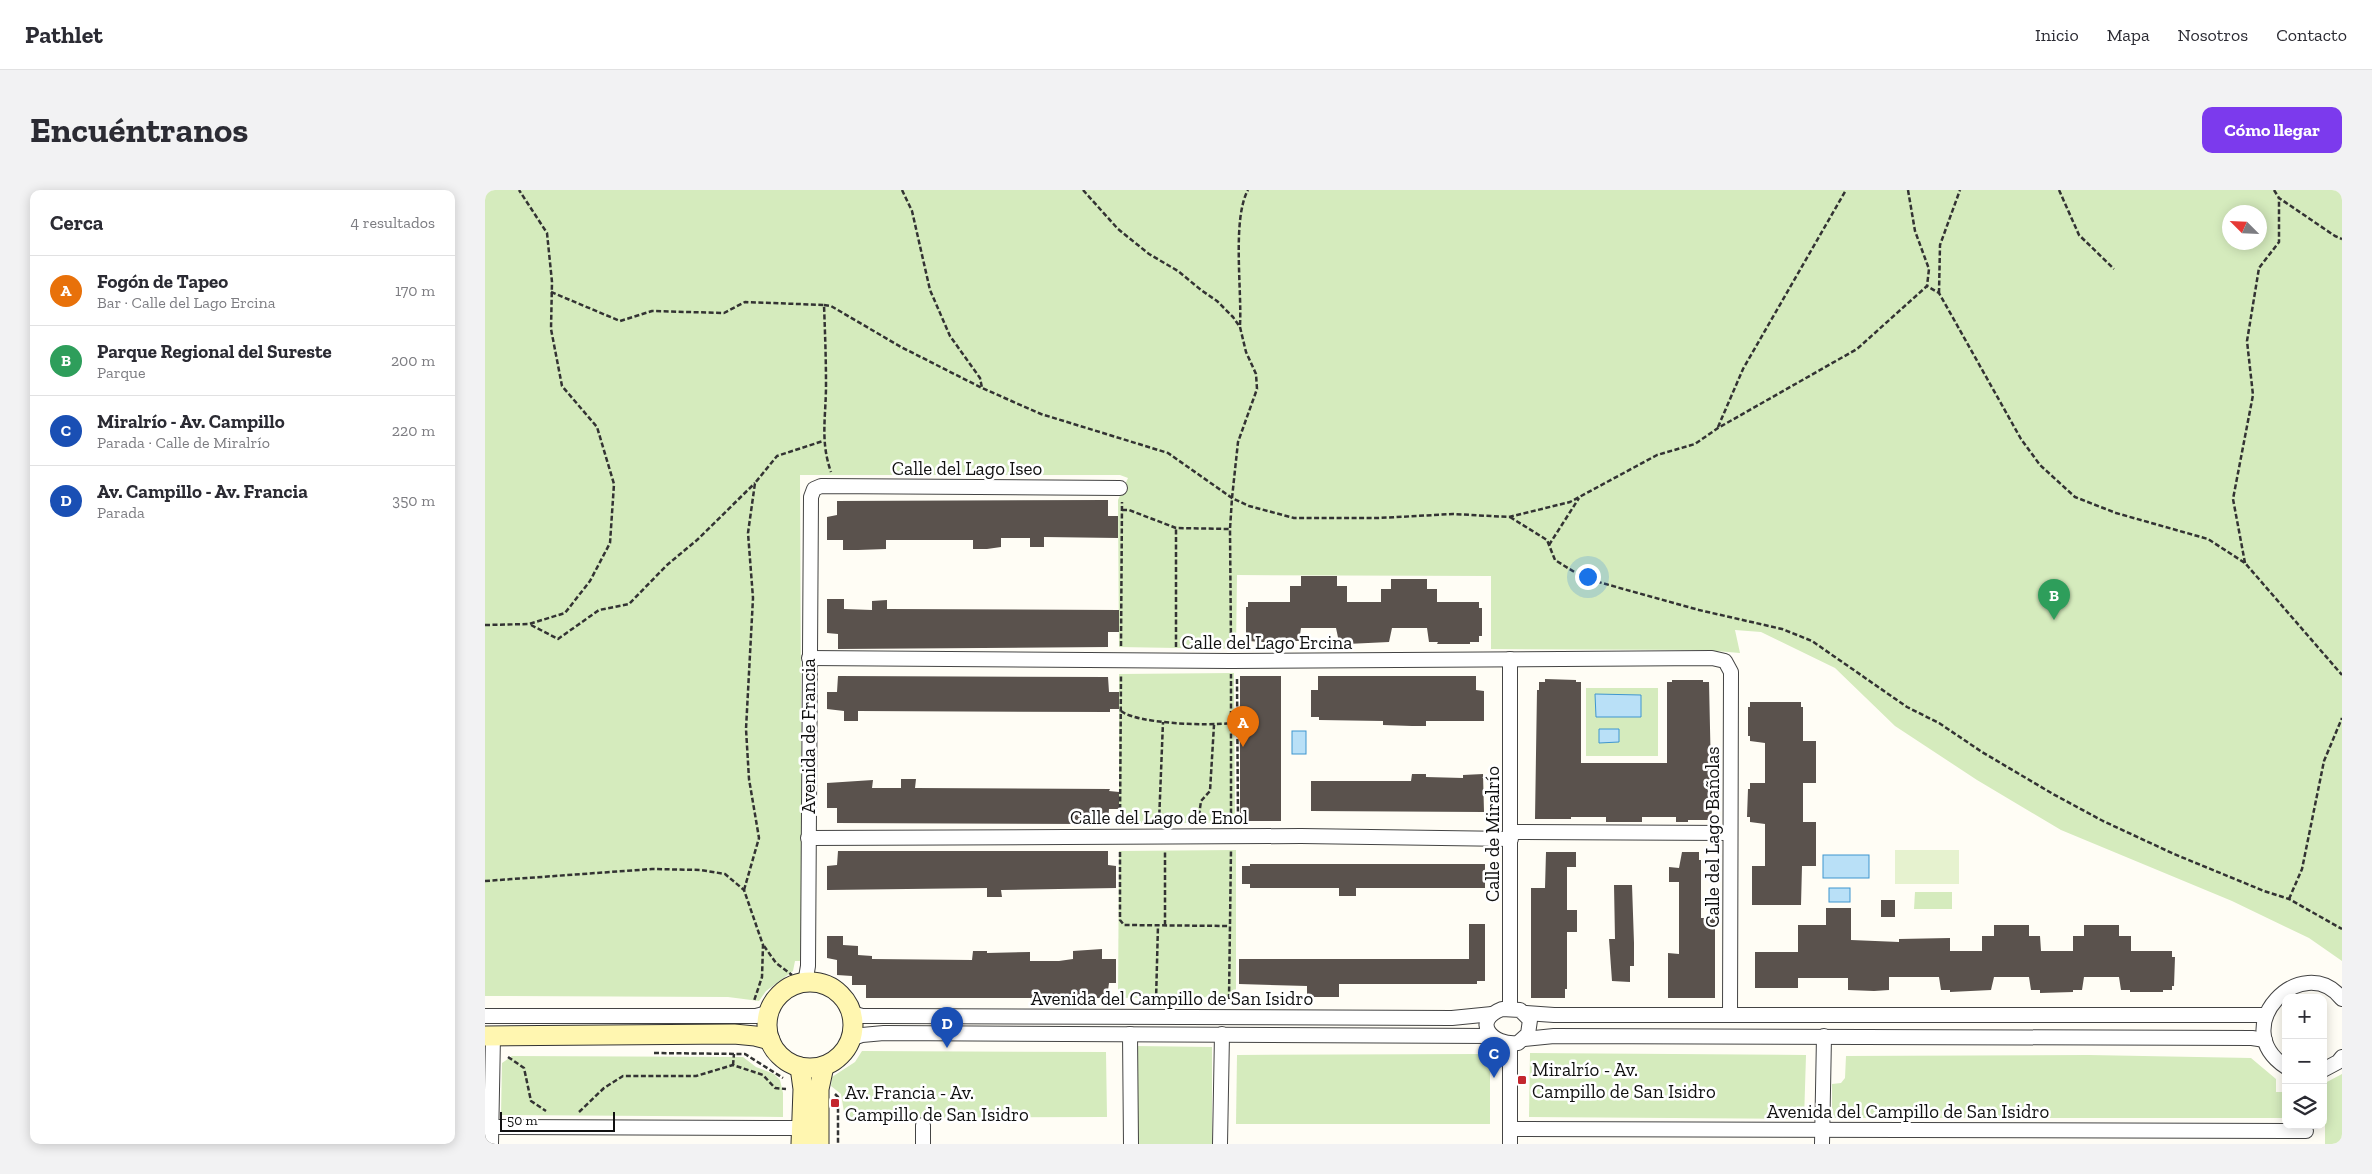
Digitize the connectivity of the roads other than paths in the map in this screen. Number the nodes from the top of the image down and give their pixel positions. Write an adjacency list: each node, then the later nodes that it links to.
1 (1120, 488): 2 (street, Calle del Lago Iseo)
2 (814, 489): 3 (street, Avenida de Francia)
3 (809, 658): 4 (street, Calle del Lago Ercina); 8 (street, Avenida de Francia)
4 (1510, 659): 5 (street, Calle del Lago Ercina); 7 (street, Calle de Miralrío)
5 (1725, 661): 6 (street, Calle del Lago Bañolas)
6 (1730, 833): 7 (street, Calle del Lago de Enol); 18 (street, Calle del Lago Bañolas)
7 (1510, 836): 8 (street, Calle del Lago de Enol); 11 (street, Calle de Miralrío)
8 (808, 838): 9 (street, Avenida de Francia)
9 (801, 978): 12 (street); 14 (street)
10 (2342, 999): 16 (street)
11 (1510, 1009): 13 (street); 15 (street)
12 (761, 1011): 17 (street); 25 (street)
13 (1526, 1013): 18 (street); 24 (street)
14 (855, 1014): 15 (street, Avenida del Campillo de San Isidro); 23 (street)
15 (1492, 1014): 21 (street)
16 (2266, 1015): 18 (street); 26 (street)
17 (485, 1016)
18 (1731, 1016)
19 (1130, 1034): 20 (street, Avenida del Campillo de San Isidro); 23 (street, Avenida del Campillo de San Isidro); 43 (street)
20 (1222, 1034): 21 (street, Avenida del Campillo de San Isidro); 44 (street)
21 (1491, 1036): 27 (street)
22 (1824, 1036): 24 (street); 26 (street); 39 (street)
23 (855, 1038): 33 (street)
24 (1524, 1038): 27 (street)
25 (766, 1039): 28 (street); 32 (street)
26 (2265, 1040): 30 (street)
27 (1510, 1044): 36 (street)
28 (491, 1046): 35 (street)
29 (2342, 1057): 31 (street)
30 (2282, 1063)
31 (2327, 1068)
32 (800, 1071): 33 (street); 38 (street)
33 (821, 1076): 41 (street)
34 (923, 1125): 42 (street)
35 (488, 1127): 38 (street); 40 (street)
36 (1510, 1129): 39 (street, Avenida del Campillo de San Isidro); 45 (street)
37 (2306, 1133): 39 (street, Avenida del Campillo de San Isidro)
38 (801, 1136)
39 (1822, 1137)
40 (491, 1144)
41 (819, 1144)
42 (923, 1144)
43 (1131, 1144)
44 (1221, 1144)
45 (1510, 1144)

